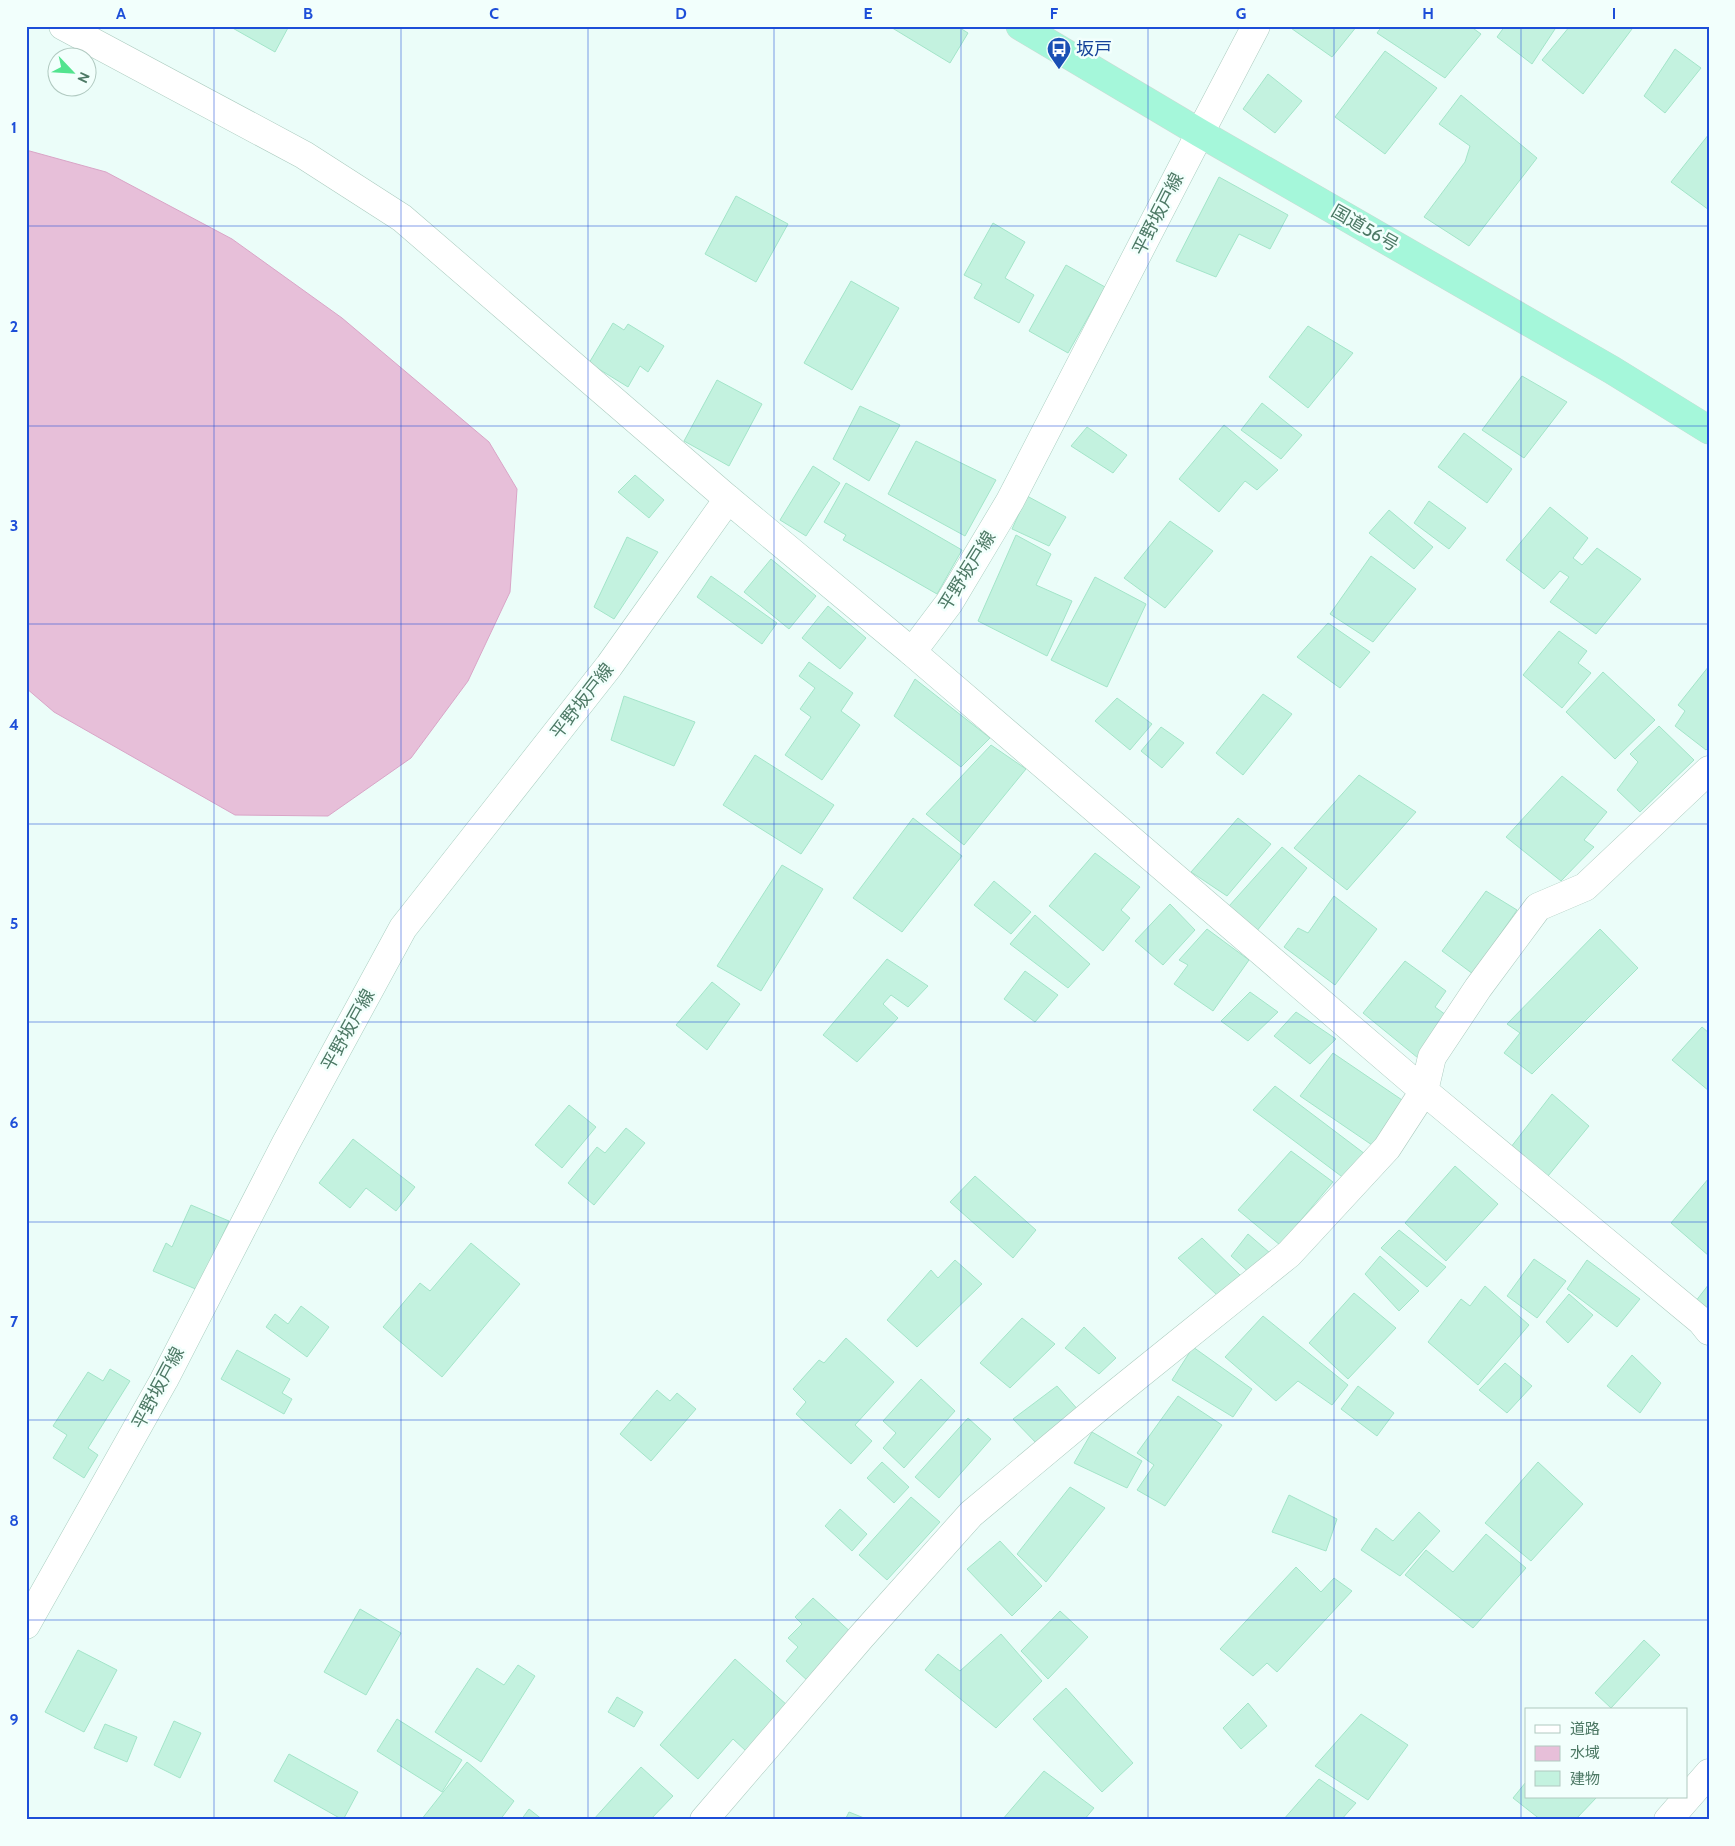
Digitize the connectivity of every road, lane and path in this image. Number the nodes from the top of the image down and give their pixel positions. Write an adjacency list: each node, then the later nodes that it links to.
1 (63, 26): 6 (street)
2 (1020, 26): 4 (highway, 国道56号)
3 (1256, 26): 4 (street, 平野坂戸線)
4 (1200, 133): 5 (highway, 国道56号); 7 (street, 平野坂戸線)
5 (1709, 430)
6 (728, 500): 7 (street); 11 (street, 平野坂戸線)
7 (912, 652): 9 (street)
8 (1709, 770): 9 (street)
9 (1424, 1091): 10 (street); 15 (street)
10 (1709, 1331)
11 (26, 1625)
12 (1709, 1773): 13 (street)
13 (1688, 1797)
14 (1687, 1798): 16 (street)
15 (704, 1820)
16 (1668, 1820)

